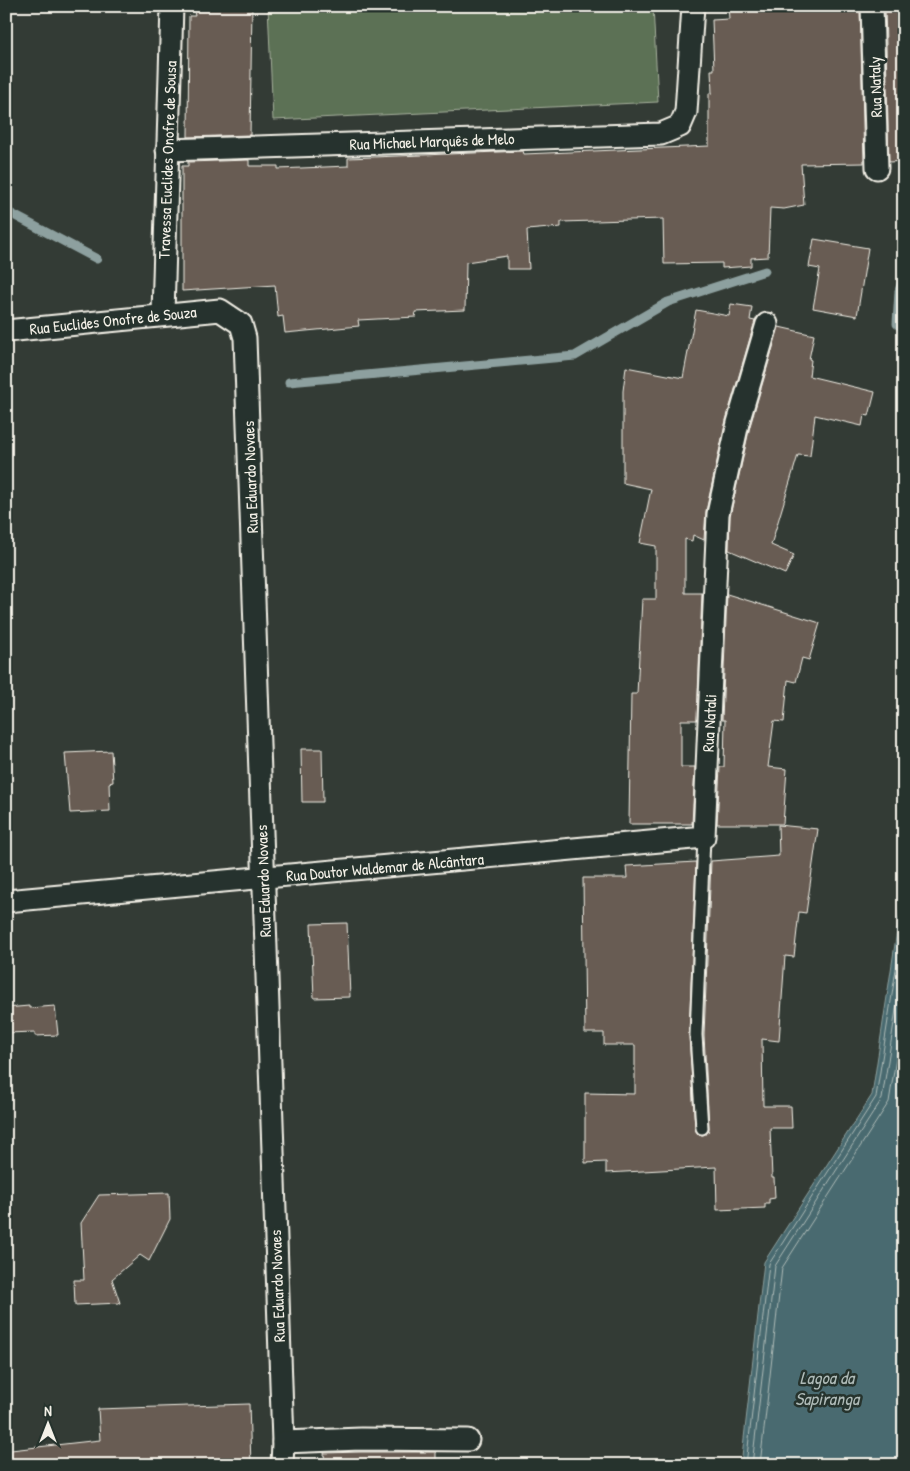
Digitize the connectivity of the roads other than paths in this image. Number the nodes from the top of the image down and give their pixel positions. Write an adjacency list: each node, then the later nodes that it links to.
1 (172, 6): 4 (street, Travessa Euclides Onofre de Sousa)
2 (693, 6): 4 (street, Rua Michael Marquês de Melo)
3 (872, 6): 5 (street, Rua Nataly)
4 (167, 150): 7 (street, Travessa Euclides Onofre de Sousa)
5 (877, 168)
6 (220, 310): 7 (street, Rua Euclides Onofre de Souza); 11 (street, Rua Eduardo Novaes)
7 (163, 314): 9 (street, Rua Euclides Onofre de Souza)
8 (767, 324): 10 (street, Rua Natali)
9 (6, 331)
10 (704, 837): 11 (street, Rua Doutor Waldemar de Alcântara); 13 (lane, Rua Natali)
11 (263, 878): 12 (street, Rua Doutor Waldemar de Alcântara); 15 (street, Rua Eduardo Novaes)
12 (6, 901)
13 (702, 1128)
14 (468, 1440): 15 (street)
15 (283, 1442): 16 (street, Rua Eduardo Novaes)
16 (282, 1465)

